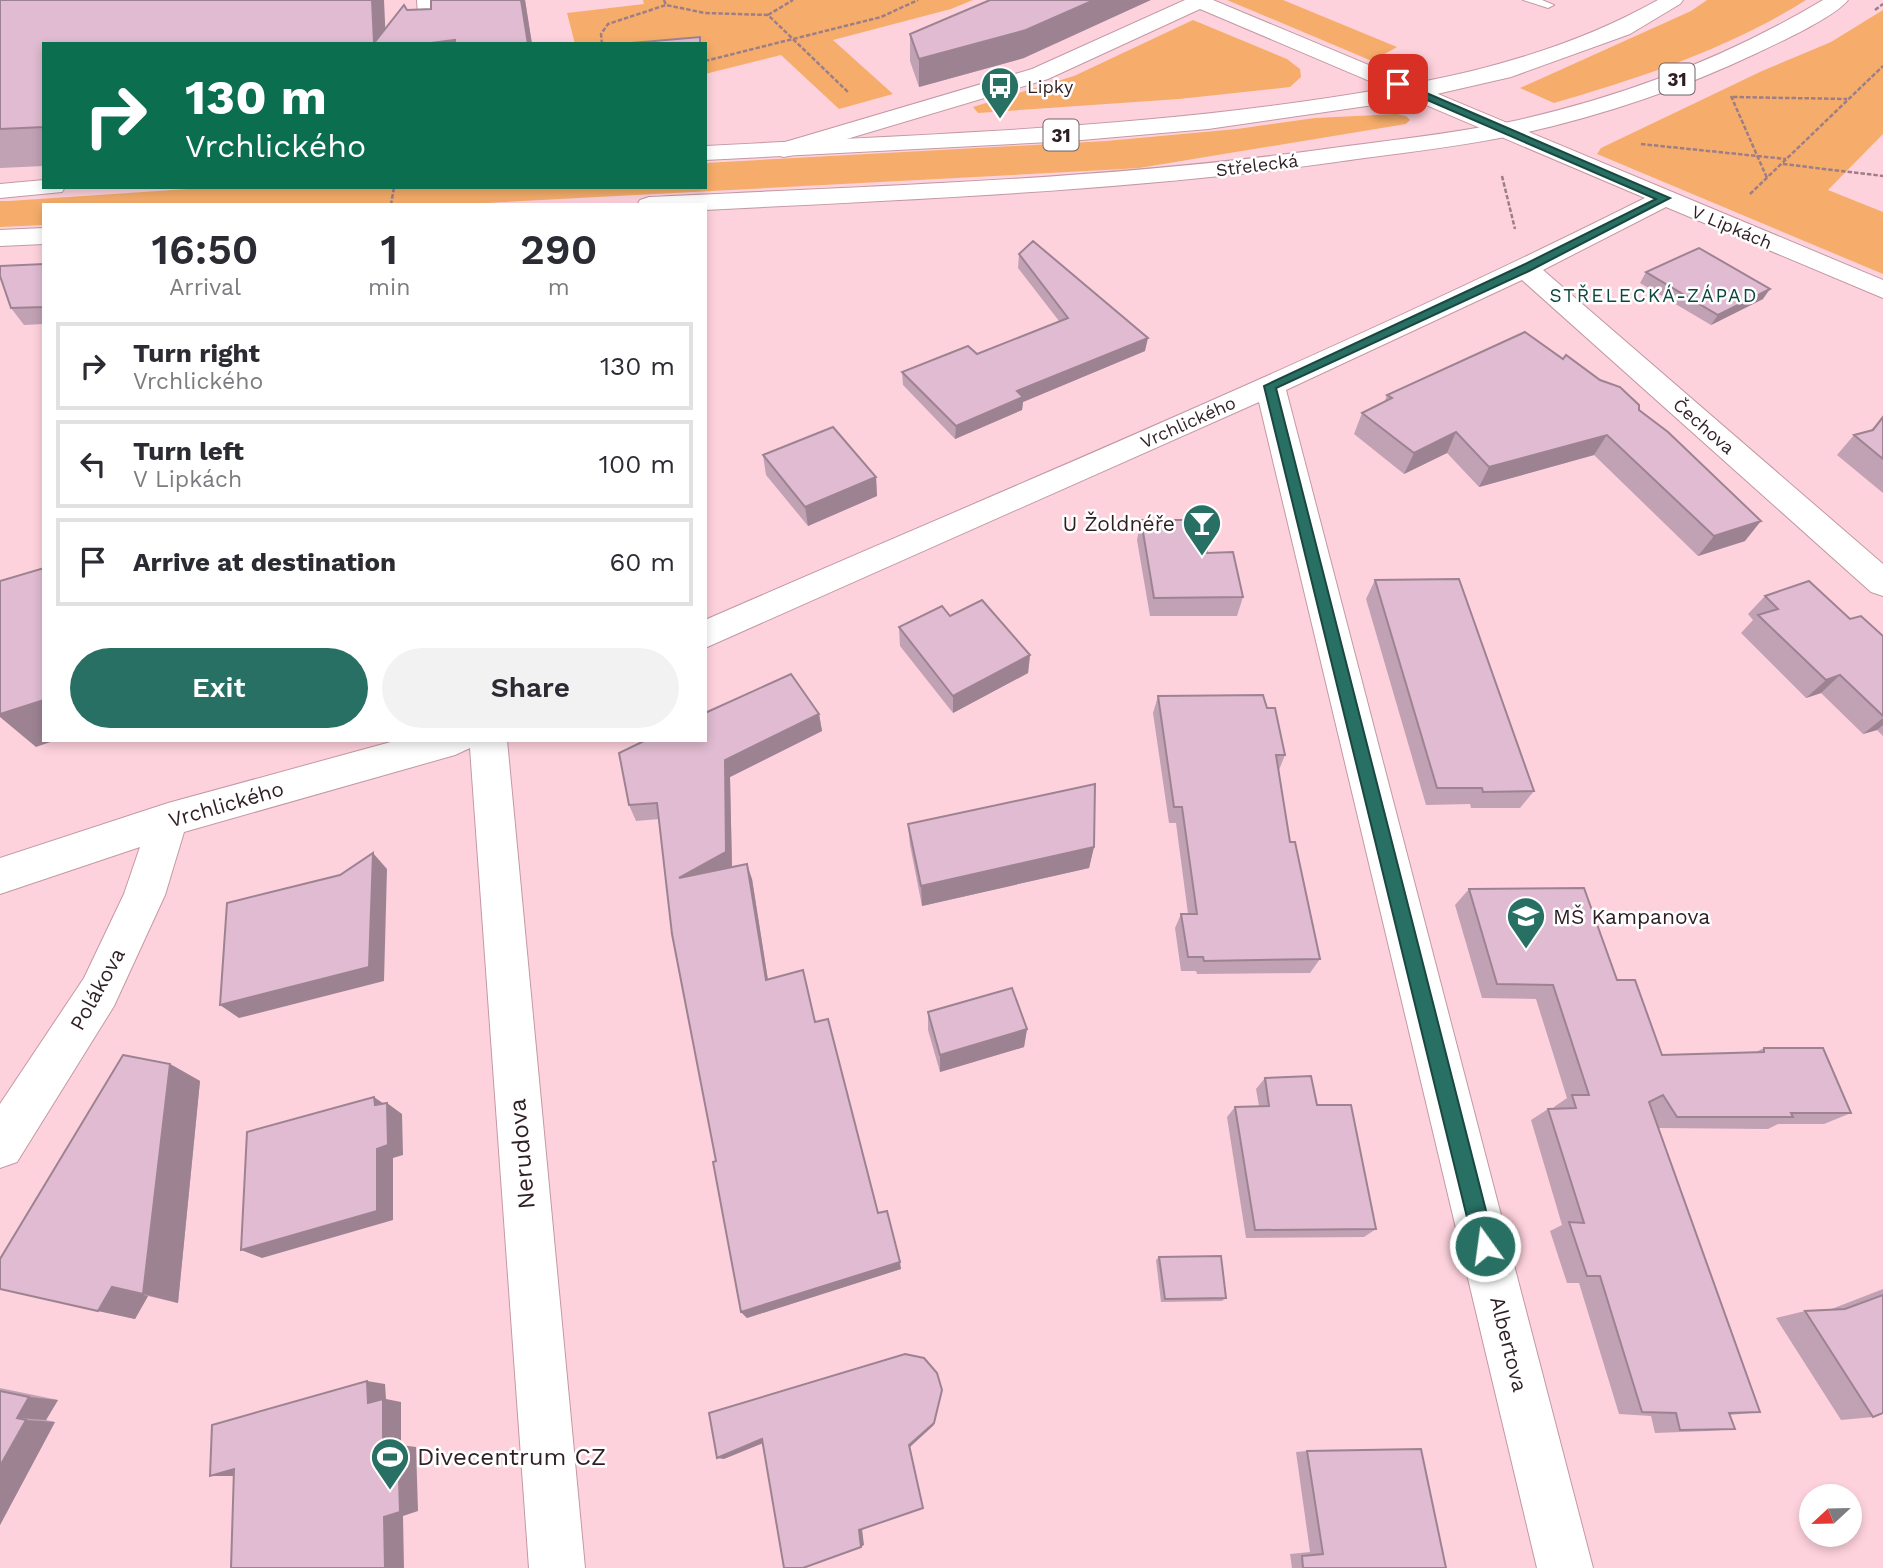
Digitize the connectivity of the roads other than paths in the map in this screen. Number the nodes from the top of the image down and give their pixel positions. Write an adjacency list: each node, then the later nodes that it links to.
1 (427, 0): 7 (street)
2 (1529, 0): 6 (lane)
3 (1673, 0): 8 (street, 31)
4 (1838, 0): 9 (street, Střelecká / 31)
5 (1197, 1): 8 (street, V Lipkách); 10 (street)
6 (1548, 5)
7 (431, 42)
8 (1415, 92): 9 (street, V Lipkách); 10 (street, 31)
9 (1506, 130): 14 (street, V Lipkách); 15 (street, Střelecká / 31)
10 (783, 150): 11 (street, 31)
11 (707, 153)
12 (42, 188): 13 (street)
13 (0, 191)
14 (1665, 198): 18 (street, Vrchlického); 19 (street, V Lipkách)
15 (687, 203)
16 (42, 236): 17 (street)
17 (0, 238)
18 (1525, 269): 20 (street, Vrchlického); 21 (street, Čechova)
19 (1883, 290)
20 (1270, 386): 22 (street, Vrchlického); 29 (street, Albertova)
21 (1883, 583)
22 (707, 634)
23 (448, 742): 25 (street, Vrchlického)
24 (488, 742): 28 (street, Nerudova)
25 (168, 820): 26 (street, Vrchlického); 27 (street, Polákova)
26 (0, 876)
27 (0, 1145)
28 (557, 1568)
29 (1565, 1568)

